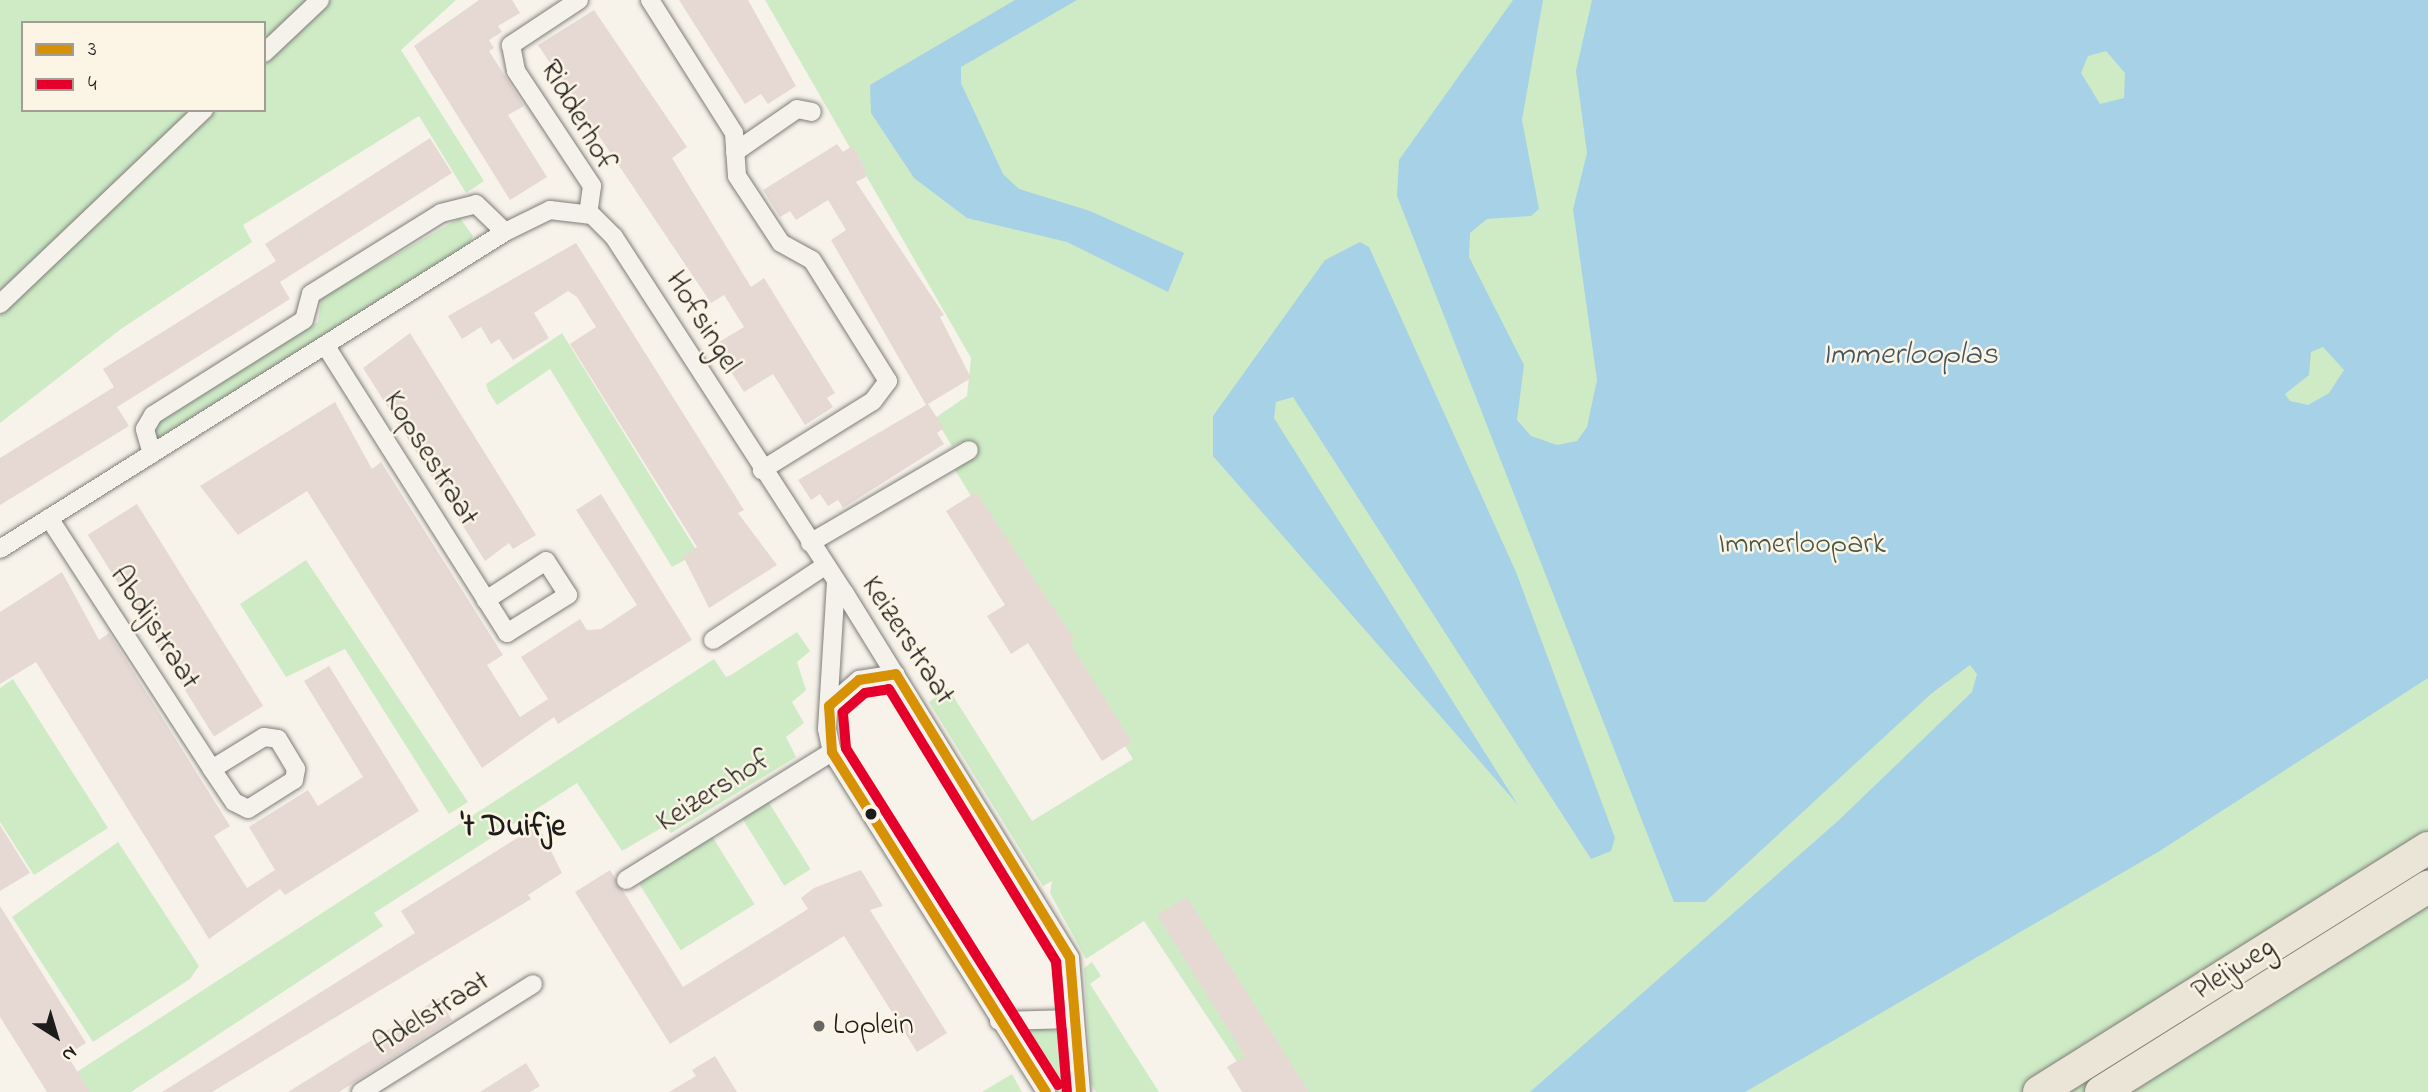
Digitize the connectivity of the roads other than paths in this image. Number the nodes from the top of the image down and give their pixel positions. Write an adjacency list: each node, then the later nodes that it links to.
1 (320, 0): 4 (street)
2 (579, 0): 8 (street, Ridderhof)
3 (650, 0): 7 (street)
4 (266, 51)
5 (202, 112): 10 (street)
6 (812, 112): 7 (street)
7 (735, 152): 14 (street)
8 (588, 213): 9 (street); 14 (street, Hofsingel)
9 (505, 232): 11 (street); 13 (street)
10 (0, 304)
11 (327, 348): 13 (street); 20 (street, Kopsestraat)
12 (969, 450): 16 (street)
13 (152, 454): 15 (street)
14 (762, 470): 16 (street, Hofsingel)
15 (49, 518): 17 (street); 25 (street, Abdijstraat)
16 (810, 543): 18 (street, Hofsingel)
17 (0, 549)
18 (825, 566): 19 (street, Hofsingel); 21 (street)
19 (836, 582): 22 (street, Keizerstraat); 23 (street, Keizerstraat)
20 (486, 600): 20 (street, Kopsestraat)
21 (713, 640)
22 (896, 674): 23 (street); 30 (street, Keizerstraat)
23 (830, 706): 24 (street, Keizerstraat)
24 (832, 752): 27 (street, Keizershof); 31 (street, Keizerstraat)
25 (212, 769): 25 (street, Abdijstraat)
26 (2428, 848): 35 (highway, Pleijweg)
27 (626, 880)
28 (2428, 887): 36 (highway, Pleijweg)
29 (533, 984): 32 (street, Adelstraat)
30 (1074, 1018): 31 (street); 34 (street, Keizerstraat)
31 (999, 1021): 33 (street, Keizerstraat)
32 (360, 1092)
33 (1046, 1092)
34 (1081, 1092)
35 (2039, 1092)
36 (2101, 1092)

